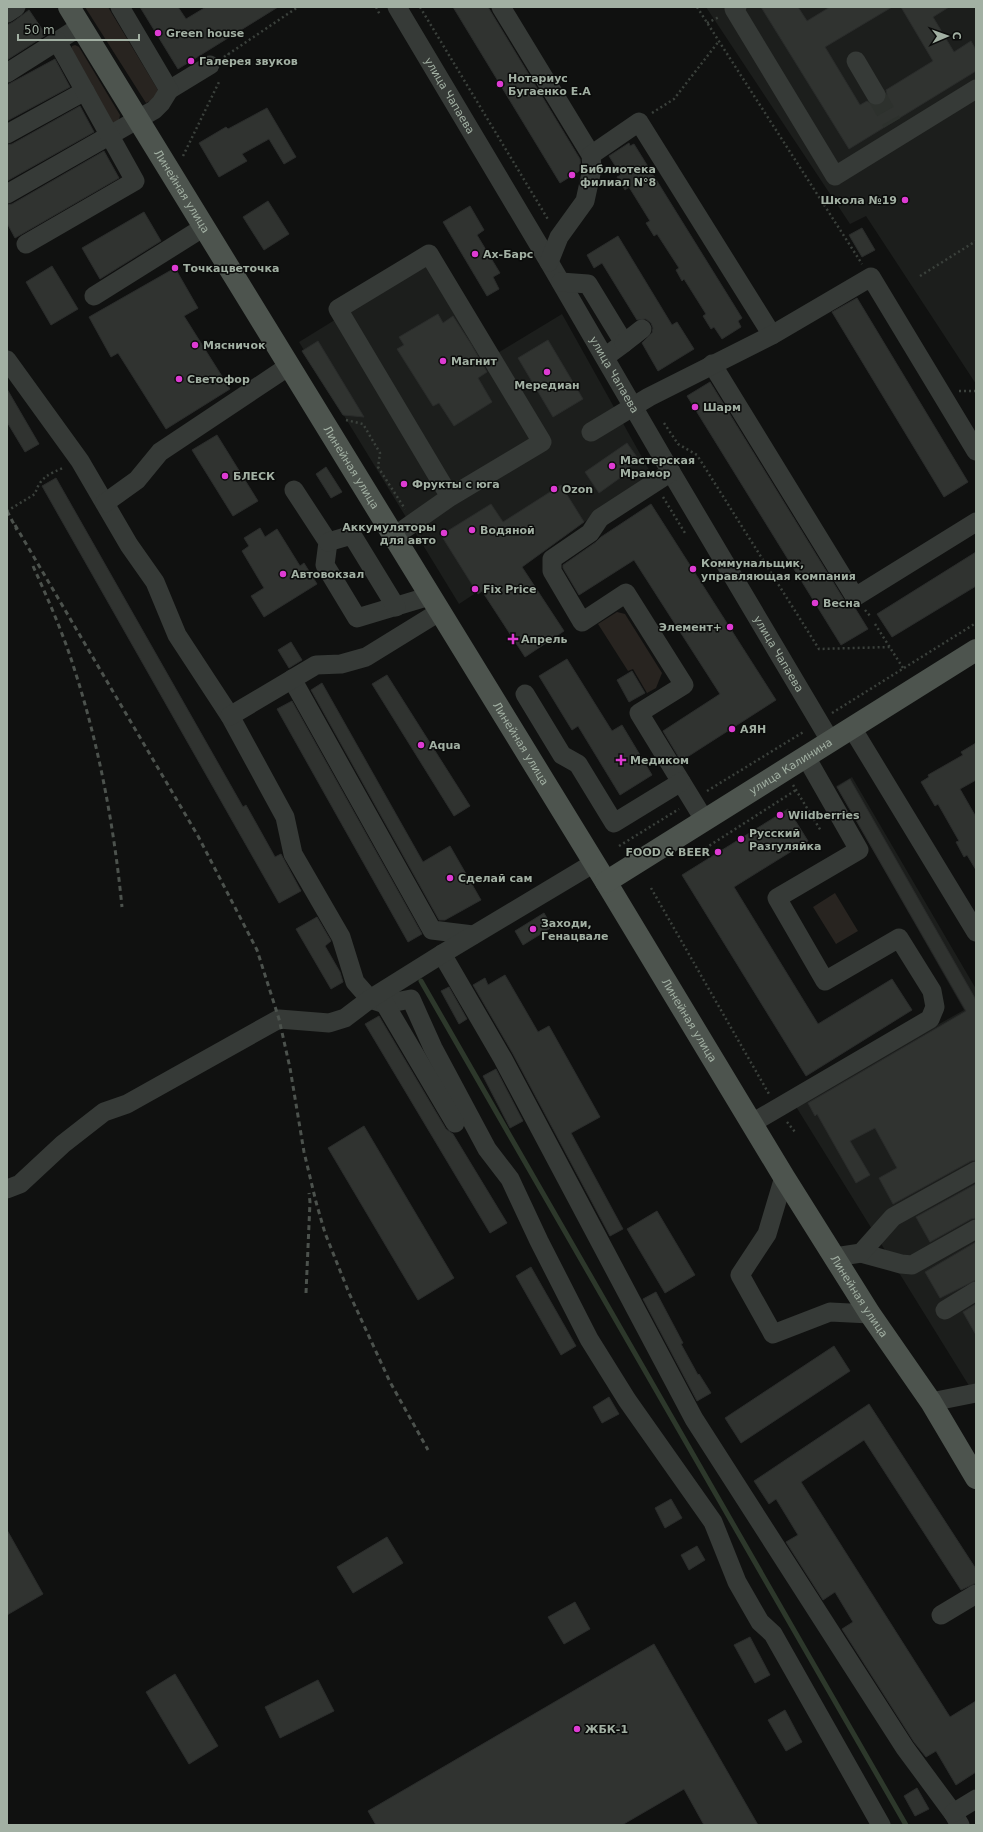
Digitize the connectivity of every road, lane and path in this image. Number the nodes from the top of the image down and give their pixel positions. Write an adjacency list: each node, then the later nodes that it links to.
1 (16, 7): 10 (street)
2 (69, 7): 11 (main road, Линейная улица)
3 (120, 7): 19 (street)
4 (298, 7): 14 (path)
5 (397, 7): 33 (street, улица Чапаева)
6 (420, 7): 30 (path)
7 (501, 7): 26 (street)
8 (697, 7): 13 (path)
9 (737, 7): 18 (street)
10 (7, 13)
11 (81, 26): 12 (street); 22 (main road, Линейная улица)
12 (57, 41): 17 (street); 20 (street)
13 (719, 41): 23 (path); 35 (path)
14 (229, 53): 16 (path); 16 (path)
15 (856, 61): 21 (street)
16 (219, 69): 19 (street); 27 (path)
17 (7, 73)
18 (976, 89)
19 (169, 90): 22 (street)
20 (85, 91): 24 (street); 25 (street)
21 (876, 95)
22 (138, 119): 25 (street); 29 (main road, Линейная улица)
23 (639, 122): 26 (street); 39 (street)
24 (7, 134)
25 (110, 135): 28 (street); 32 (street)
26 (591, 154): 30 (street)
27 (183, 156)
28 (7, 194)
29 (204, 227): 37 (street); 44 (main road, Линейная улица)
30 (559, 237): 33 (street)
31 (976, 241): 34 (path)
32 (26, 244)
33 (549, 262): 36 (street, улица Чапаева)
34 (920, 276)
35 (871, 277): 39 (street); 47 (street)
36 (561, 282): 40 (street); 41 (street, улица Чапаева)
37 (94, 296)
38 (642, 329): 40 (street)
39 (772, 335): 43 (street)
40 (624, 343): 41 (street)
41 (605, 357): 45 (street, улица Чапаева)
42 (7, 360): 48 (street)
43 (712, 364): 45 (street); 54 (street)
44 (289, 366): 52 (street); 55 (main road, Линейная улица)
45 (641, 402): 46 (street); 49 (street, улица Чапаева); 61 (path)
46 (592, 432)
47 (976, 451)
48 (80, 461): 52 (street); 53 (path)
49 (671, 472): 67 (street, улица Чапаева); 74 (street)
50 (294, 490): 56 (street)
51 (450, 497): 51 (street); 55 (street)
52 (105, 503): 66 (street)
53 (7, 511)
54 (976, 522)
55 (393, 537): 57 (main road, Линейная улица)
56 (328, 542): 58 (street); 58 (street)
57 (435, 604): 58 (street); 64 (street); 72 (main road, Линейная улица)
58 (396, 607)
59 (976, 623): 63 (path)
60 (875, 624): 61 (path)
61 (890, 647): 63 (path)
62 (976, 650): 68 (main road, улица Калинина)
63 (903, 668): 67 (path)
64 (292, 679): 66 (street); 85 (street)
65 (525, 694): 70 (street)
66 (230, 716): 87 (street)
67 (819, 721): 69 (street, улица Чапаева); 76 (path)
68 (852, 728): 69 (main road, улица Калинина); 84 (street)
69 (831, 742): 71 (main road, улица Калинина)
70 (562, 755): 72 (street); 74 (street)
71 (806, 757): 73 (main road, улица Калинина); 88 (street)
72 (537, 770): 81 (main road, Линейная улица)
73 (785, 771): 75 (path); 77 (main road, улица Калинина)
74 (681, 782): 76 (street)
75 (796, 790): 78 (path); 80 (path)
76 (693, 801): 77 (street); 79 (path)
77 (705, 821): 82 (main road, улица Калинина)
78 (821, 831)
79 (619, 846)
80 (701, 851)
81 (594, 862): 82 (main road, Линейная улица); 85 (street)
82 (606, 882): 90 (main road, Линейная улица)
83 (651, 888): 88 (path)
84 (976, 932)
85 (473, 935): 86 (street)
86 (442, 954): 87 (street); 107 (street)
87 (377, 1002): 89 (street); 94 (street); 108 (street)
88 (777, 1108): 90 (street); 91 (path)
89 (455, 1123)
90 (752, 1123): 93 (main road, Линейная улица)
91 (795, 1132)
92 (976, 1171): 96 (street)
93 (784, 1177): 97 (main road, Линейная улица); 100 (street)
94 (7, 1189)
95 (976, 1229): 96 (street)
96 (861, 1253): 97 (street)
97 (835, 1257): 100 (main road, Линейная улица)
98 (976, 1291): 99 (street)
99 (945, 1310)
100 (870, 1314): 102 (main road, Линейная улица)
101 (976, 1393): 102 (street)
102 (931, 1402): 103 (main road, Линейная улица)
103 (976, 1478)
104 (976, 1594): 105 (street)
105 (941, 1615)
106 (976, 1799): 107 (street)
107 (956, 1819)
108 (881, 1825)

